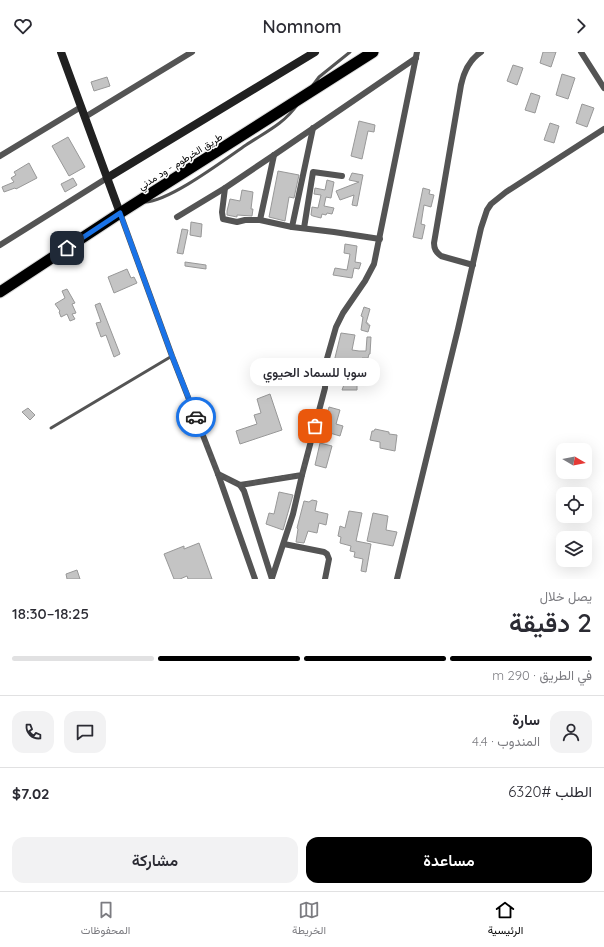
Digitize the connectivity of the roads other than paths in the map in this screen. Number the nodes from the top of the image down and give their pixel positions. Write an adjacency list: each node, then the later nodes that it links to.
1 (61, 52): 11 (street)
2 (192, 52): 12 (street)
3 (315, 52): 18 (street)
4 (350, 52): 10 (lane)
5 (374, 52): 10 (highway, طريق الخرطوم - ود مدني)
6 (481, 52): 27 (street)
7 (581, 52): 9 (street)
8 (416, 55): 13 (street); 25 (street)
9 (604, 88)
10 (304, 96): 20 (highway, طريق الخرطوم - ود مدني)
11 (81, 108): 12 (street); 16 (street)
12 (85, 117): 18 (street)
13 (313, 128): 15 (street); 23 (street)
14 (604, 129): 27 (street)
15 (274, 155): 19 (street); 22 (street)
16 (0, 156)
17 (342, 176): 24 (street)
18 (107, 178): 20 (street); 26 (street)
19 (224, 188): 21 (street); 22 (street)
20 (120, 213): 28 (highway, طريق الخرطوم - ود مدني); 29 (street)
21 (177, 217)
22 (260, 220): 23 (street)
23 (292, 227): 24 (street)
24 (304, 228): 25 (street)
25 (380, 239): 32 (street)
26 (0, 245)
27 (473, 265): 38 (street)
28 (0, 292)
29 (172, 356): 30 (lane); 31 (street)
30 (51, 428)
31 (218, 474): 33 (street); 35 (street)
32 (302, 475): 33 (street); 34 (street)
33 (240, 485): 36 (street)
34 (284, 544): 36 (street); 37 (street)
35 (255, 579)
36 (272, 579)
37 (325, 579)
38 (397, 579)

